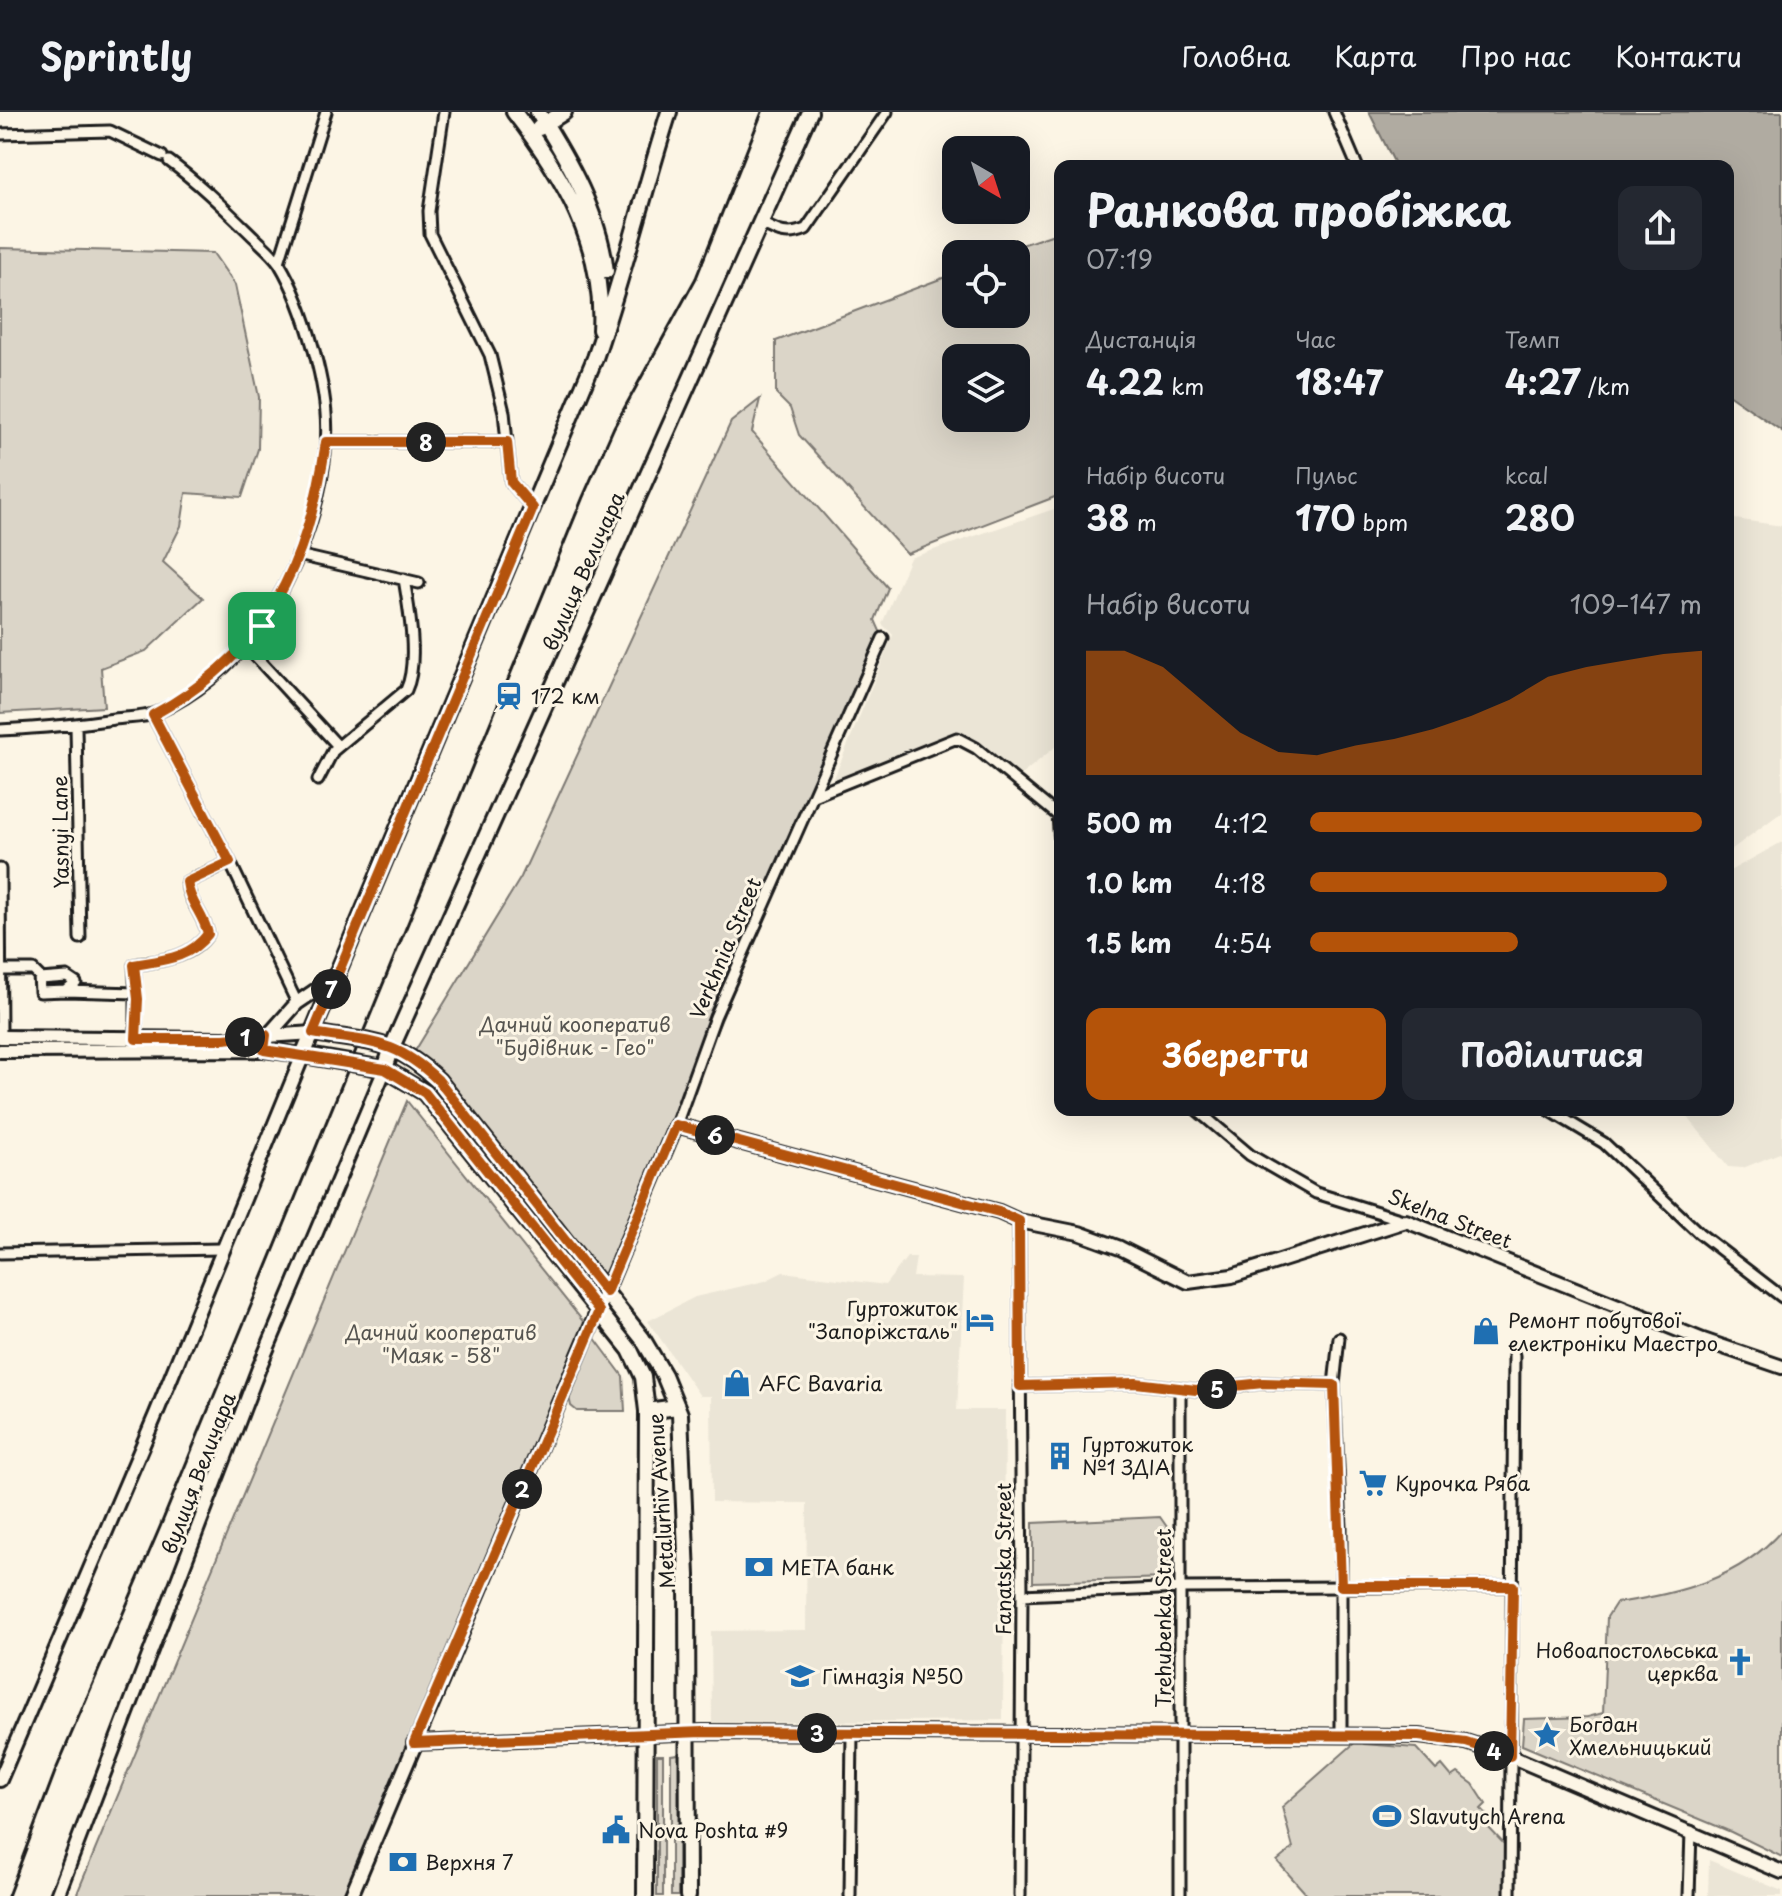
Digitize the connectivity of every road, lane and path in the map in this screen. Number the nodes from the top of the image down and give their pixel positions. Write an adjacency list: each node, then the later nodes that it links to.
1 (326, 112): 14 (street)
2 (444, 112): 18 (street)
3 (514, 112): 10 (main road)
4 (564, 112): 9 (main road)
5 (669, 112): 16 (main road)
6 (810, 112): 13 (main road, вулиця Величара)
7 (887, 112): 13 (street)
8 (1334, 112): 12 (street)
9 (542, 118): 10 (main road); 15 (main road)
10 (527, 130): 15 (main road)
11 (0, 134): 14 (street)
12 (1354, 160)
13 (761, 223): 43 (main road, вулиця Величара)
14 (279, 262): 17 (street)
15 (601, 319): 16 (main road)
16 (595, 358): 19 (main road)
17 (326, 442): 18 (street); 20 (street)
18 (507, 442): 19 (street)
19 (533, 508): 36 (main road)
20 (298, 555): 21 (street); 24 (street)
21 (404, 579): 22 (street); 28 (street)
22 (419, 583)
23 (883, 638): 30 (street, Verkhnia Street)
24 (246, 646): 25 (street); 28 (street)
25 (153, 715): 26 (street); 32 (street)
26 (76, 726): 27 (street); 34 (street, Yasnyi Lane)
27 (0, 730)
28 (338, 746): 29 (street)
29 (318, 780)
30 (813, 796): 31 (street); 50 (street, Verkhnia Street)
31 (1054, 812)
32 (230, 862): 37 (street); 38 (street)
33 (0, 869): 35 (street)
34 (80, 938)
35 (1, 970): 37 (street); 41 (street)
36 (337, 976): 38 (street); 39 (main road)
37 (136, 993): 42 (street)
38 (297, 1003): 40 (street)
39 (313, 1033): 40 (street); 43 (main road, Metalurhiv Avenue); 46 (main road)
40 (266, 1035): 42 (street); 44 (street)
41 (0, 1037): 42 (street)
42 (136, 1039)
43 (392, 1047): 47 (main road, вулиця Величара); 55 (main road, Metalurhiv Avenue)
44 (264, 1050): 45 (street); 46 (street)
45 (0, 1051)
46 (303, 1055): 47 (main road, Metalurhiv Avenue); 53 (street)
47 (385, 1069): 57 (main road, Metalurhiv Avenue); 81 (street, вулиця Величара)
48 (1204, 1116): 52 (street, Skelna Street)
49 (1559, 1116): 56 (street)
50 (676, 1125): 51 (street); 55 (street, Verkhnia Street)
51 (1019, 1221): 52 (street); 62 (street, Fanatska Street)
52 (1406, 1221): 60 (street, Skelna Street)
53 (221, 1249): 54 (street); 78 (street)
54 (0, 1253)
55 (606, 1292): 57 (street, Verkhnia Street); 64 (main road, Metalurhiv Avenue)
56 (1782, 1297)
57 (599, 1311): 65 (main road, Metalurhiv Avenue); 76 (street, Verkhnia Street)
58 (1339, 1338): 61 (street)
59 (1514, 1355): 67 (street)
60 (1782, 1367)
61 (1334, 1385): 63 (street); 66 (street)
62 (1020, 1386): 63 (street); 69 (street, Fanatska Street)
63 (1180, 1388): 68 (street, Trehubenka Street)
64 (677, 1407): 65 (main road); 70 (main road, Metalurhiv Avenue)
65 (647, 1411): 72 (main road, Metalurhiv Avenue)
66 (1341, 1586): 67 (street); 68 (street); 75 (street)
67 (1513, 1586): 77 (street)
68 (1182, 1588): 69 (street); 74 (street, Trehubenka Street)
69 (1022, 1595): 73 (street, Fanatska Street)
70 (689, 1732): 71 (street); 72 (street); 84 (main road, Metalurhiv Avenue)
71 (852, 1733): 73 (street); 85 (street)
72 (646, 1734): 76 (street); 83 (main road, Metalurhiv Avenue)
73 (1021, 1734): 74 (street); 86 (street, Fanatska Street)
74 (1180, 1735): 75 (street); 87 (street, Trehubenka Street)
75 (1341, 1736): 77 (street)
76 (414, 1743): 82 (street, Verkhnia Street)
77 (1510, 1756): 79 (street); 88 (street)
78 (0, 1780)
79 (1691, 1831): 80 (street); 89 (street)
80 (1782, 1872)
81 (57, 1896)
82 (351, 1896)
83 (645, 1896)
84 (688, 1896)
85 (850, 1896)
86 (1020, 1896)
87 (1180, 1896)
88 (1510, 1896)
89 (1689, 1896)

